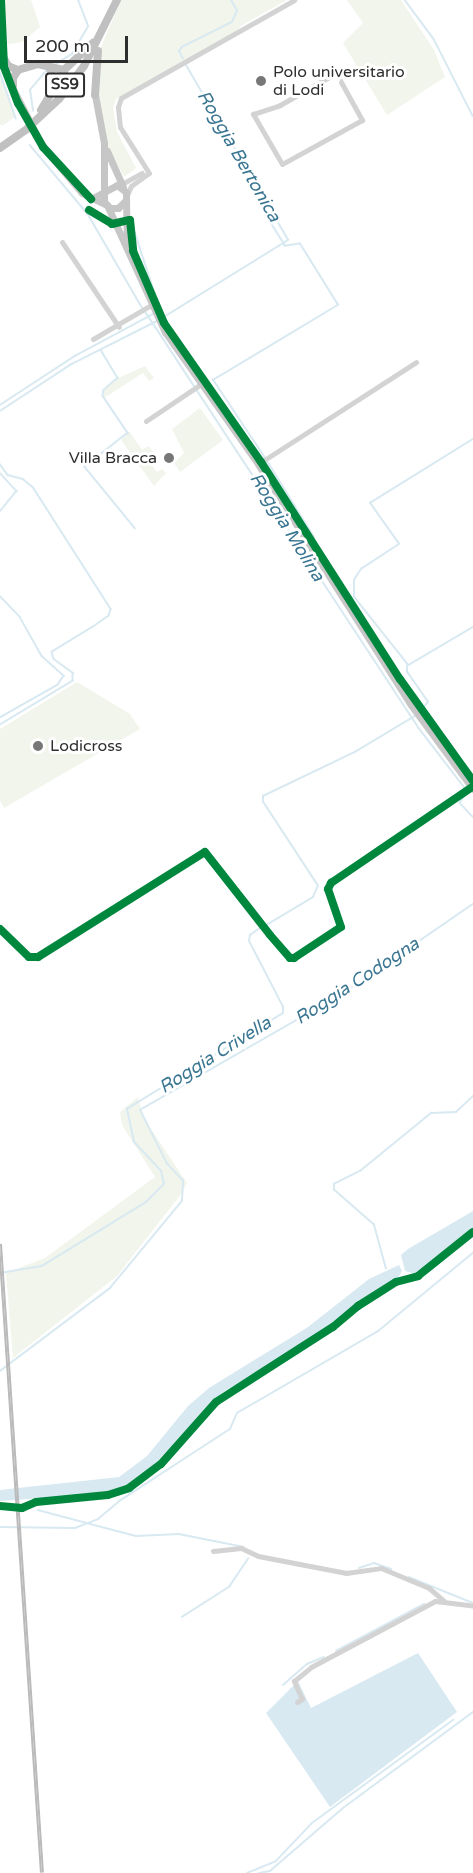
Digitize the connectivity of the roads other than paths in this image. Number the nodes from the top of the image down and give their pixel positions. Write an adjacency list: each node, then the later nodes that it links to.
1 (1, 0): 7 (street)
2 (112, 0): 6 (highway, SS9)
3 (117, 0): 5 (highway, SS9)
4 (290, 1): 19 (street)
5 (109, 20): 11 (highway, SS9); 12 (highway)
6 (93, 43): 8 (highway); 13 (highway, SS9)
7 (2, 55): 9 (highway); 10 (street)
8 (50, 67): 9 (highway); 13 (highway)
9 (18, 70): 10 (highway)
10 (13, 89): 24 (main road)
11 (64, 93): 12 (highway); 15 (highway, SS9)
12 (95, 95): 17 (main road)
13 (41, 110): 15 (highway, SS9)
14 (253, 114): 14 (street)
15 (28, 125): 16 (highway, SS9); 18 (highway, SS9)
16 (0, 143)
17 (104, 143): 20 (main road); 23 (main road)
18 (0, 148)
19 (143, 173): 21 (street); 22 (street)
20 (119, 177): 21 (street); 22 (main road)
21 (130, 180): 22 (street)
22 (123, 191): 23 (main road); 25 (main road); 27 (main road)
23 (104, 192): 24 (main road); 25 (main road)
24 (91, 198): 25 (main road)
25 (106, 204): 27 (main road)
26 (62, 242): 29 (street)
27 (128, 254): 28 (main road)
28 (151, 305): 29 (street); 32 (main road)
29 (119, 327): 30 (street)
30 (93, 339)
31 (416, 362): 34 (street)
32 (197, 387): 33 (street); 34 (main road)
33 (146, 421)
34 (258, 464): 35 (main road)
35 (472, 788): 36 (street)
36 (0, 929)
37 (213, 1551): 38 (street)
38 (444, 1601): 39 (street); 40 (street)
39 (473, 1606)
40 (297, 1702)

